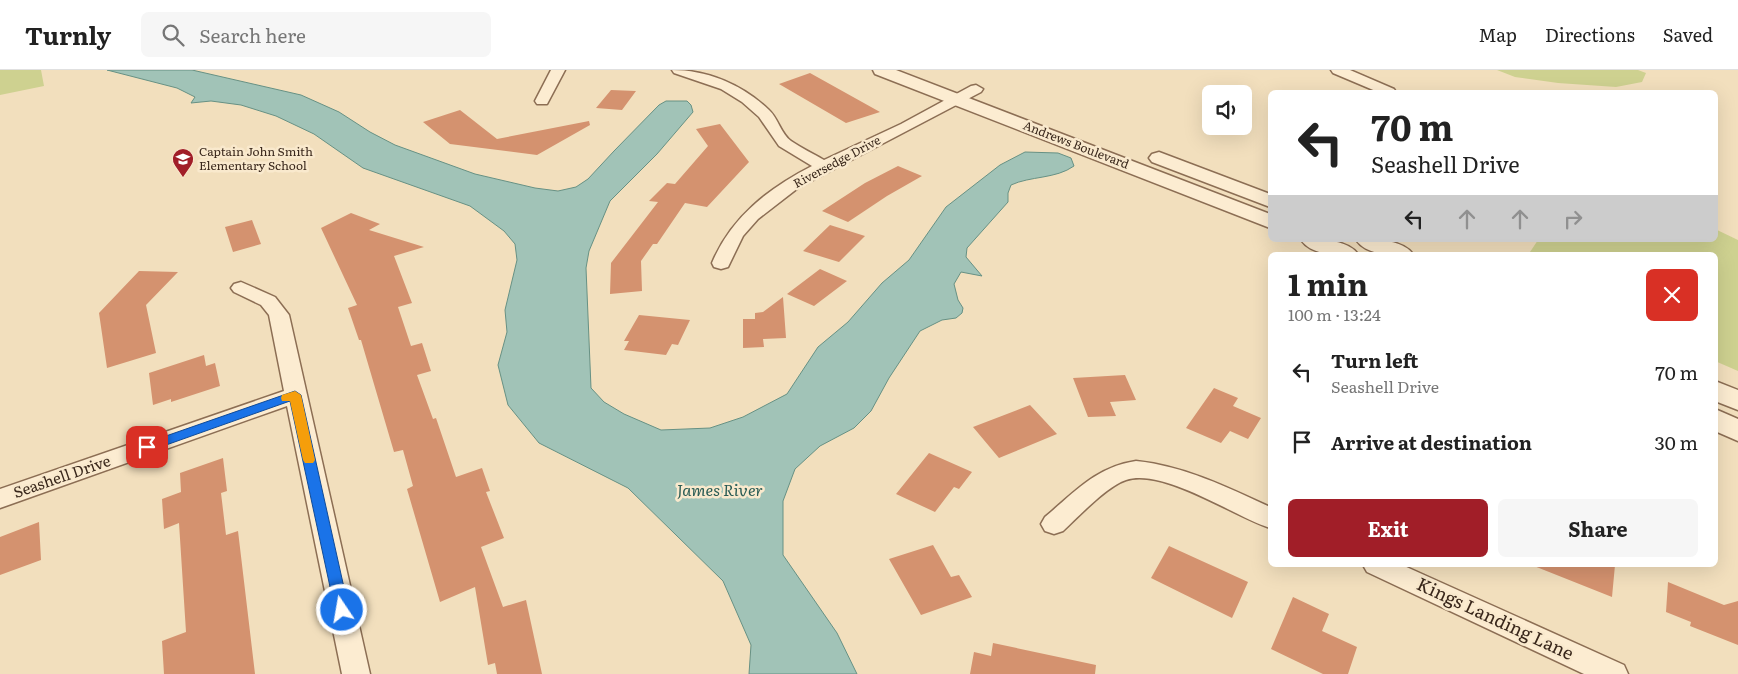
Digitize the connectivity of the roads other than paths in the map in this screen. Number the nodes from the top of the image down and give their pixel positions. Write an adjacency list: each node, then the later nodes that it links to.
1 (558, 70): 9 (street)
2 (678, 70): 12 (street)
3 (881, 70): 8 (street, Andrews Boulevard)
4 (925, 70): 6 (street, Andrews Boulevard)
5 (1338, 70): 7 (street)
6 (976, 89): 8 (street, Riversedge Drive); 10 (street, Andrews Boulevard)
7 (1384, 90)
8 (955, 98): 12 (street, Riversedge Drive); 14 (street, Andrews Boulevard)
9 (542, 102)
10 (1092, 132)
11 (1145, 152): 13 (street, Andrews Boulevard)
12 (825, 167): 19 (street, Riversedge Drive)
13 (1268, 200)
14 (1268, 221)
15 (1317, 242): 17 (street)
16 (1372, 242): 18 (street)
17 (1341, 252)
18 (1396, 252)
19 (721, 263)
20 (241, 288): 22 (street)
21 (1718, 391): 23 (street)
22 (295, 395): 26 (street, Seashell Drive); 30 (street)
23 (1738, 401)
24 (1718, 420): 25 (street)
25 (1738, 430)
26 (0, 499)
27 (1268, 517): 28 (street)
28 (1054, 524)
29 (1380, 567): 31 (street, Kings Landing Lane)
30 (356, 674)
31 (1614, 674)

